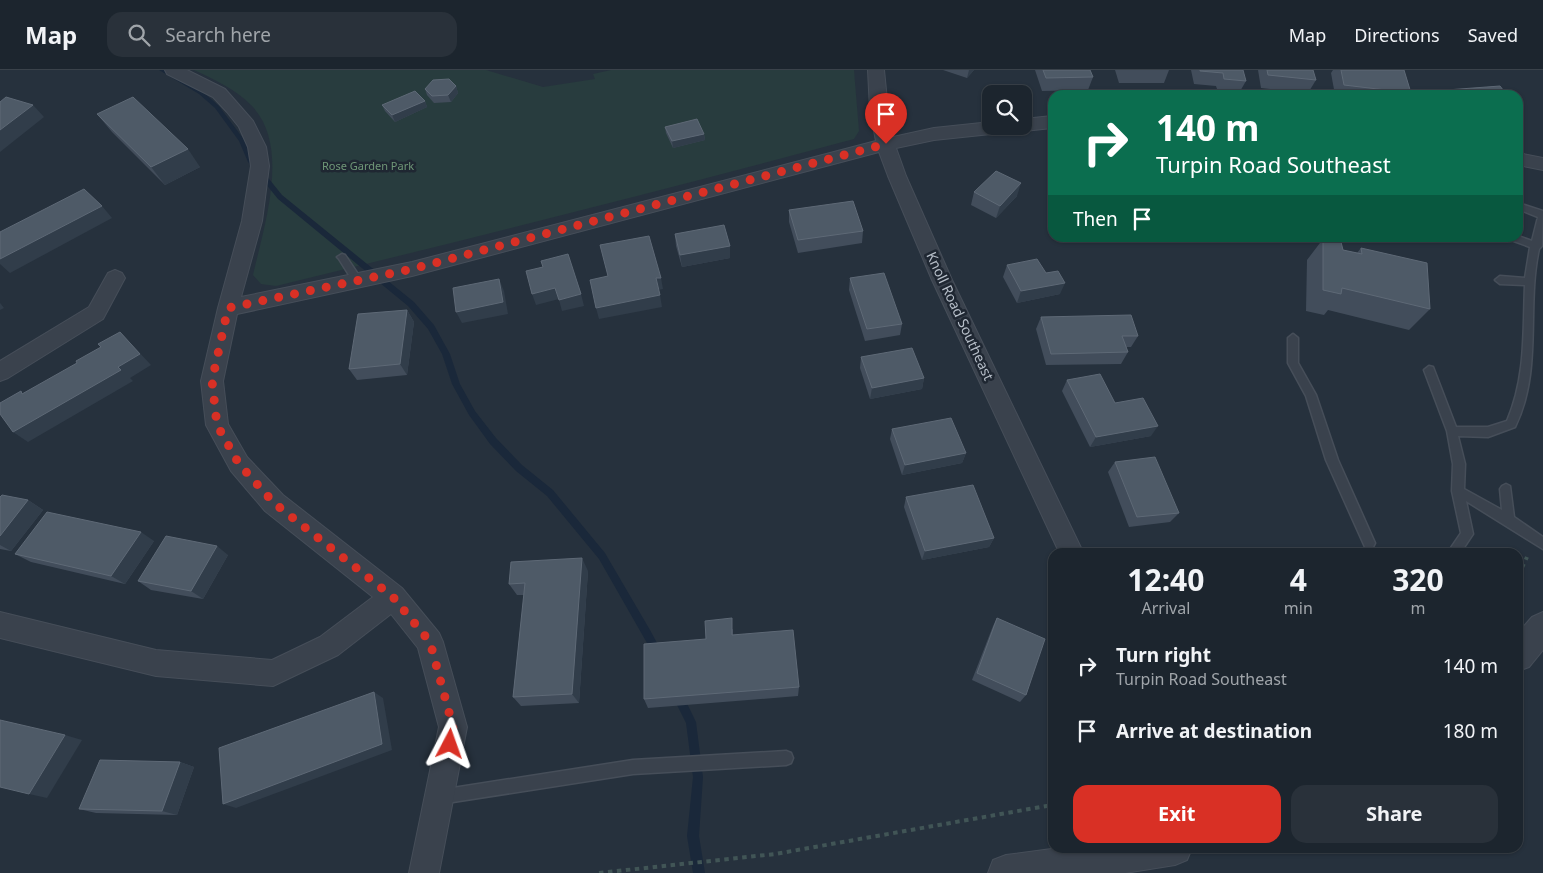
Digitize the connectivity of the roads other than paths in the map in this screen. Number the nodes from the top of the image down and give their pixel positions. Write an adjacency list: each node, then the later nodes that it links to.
1 (173, 70): 18 (street)
2 (876, 70): 6 (street, Knoll Road Southeast)
3 (1048, 122): 4 (street)
4 (1032, 124)
5 (982, 129): 6 (street)
6 (886, 144): 15 (street); 28 (street, Knoll Road Southeast)
7 (1523, 160): 8 (street)
8 (1543, 164)
9 (1523, 208): 10 (lane)
10 (1543, 214): 12 (lane)
11 (1523, 241): 12 (lane)
12 (1536, 246): 17 (lane)
13 (342, 256): 15 (lane)
14 (115, 278): 21 (street)
15 (357, 280): 18 (street)
16 (1500, 280): 17 (lane)
17 (1530, 282): 22 (lane)
18 (228, 308): 30 (street)
19 (1293, 338): 26 (lane)
20 (1429, 370): 22 (lane)
21 (0, 372)
22 (1452, 431): 24 (lane)
23 (1506, 489): 25 (lane)
24 (1458, 491): 25 (lane); 29 (lane)
25 (1508, 520): 27 (lane)
26 (1369, 543)
27 (1543, 544)
28 (1069, 548)
29 (1457, 548)
30 (393, 597): 31 (street); 35 (street)
31 (0, 625)
32 (1543, 627): 33 (street)
33 (1523, 650)
34 (786, 758): 35 (lane)
35 (440, 797): 37 (street)
36 (1141, 853): 38 (street)
37 (424, 873)
38 (1006, 873)

